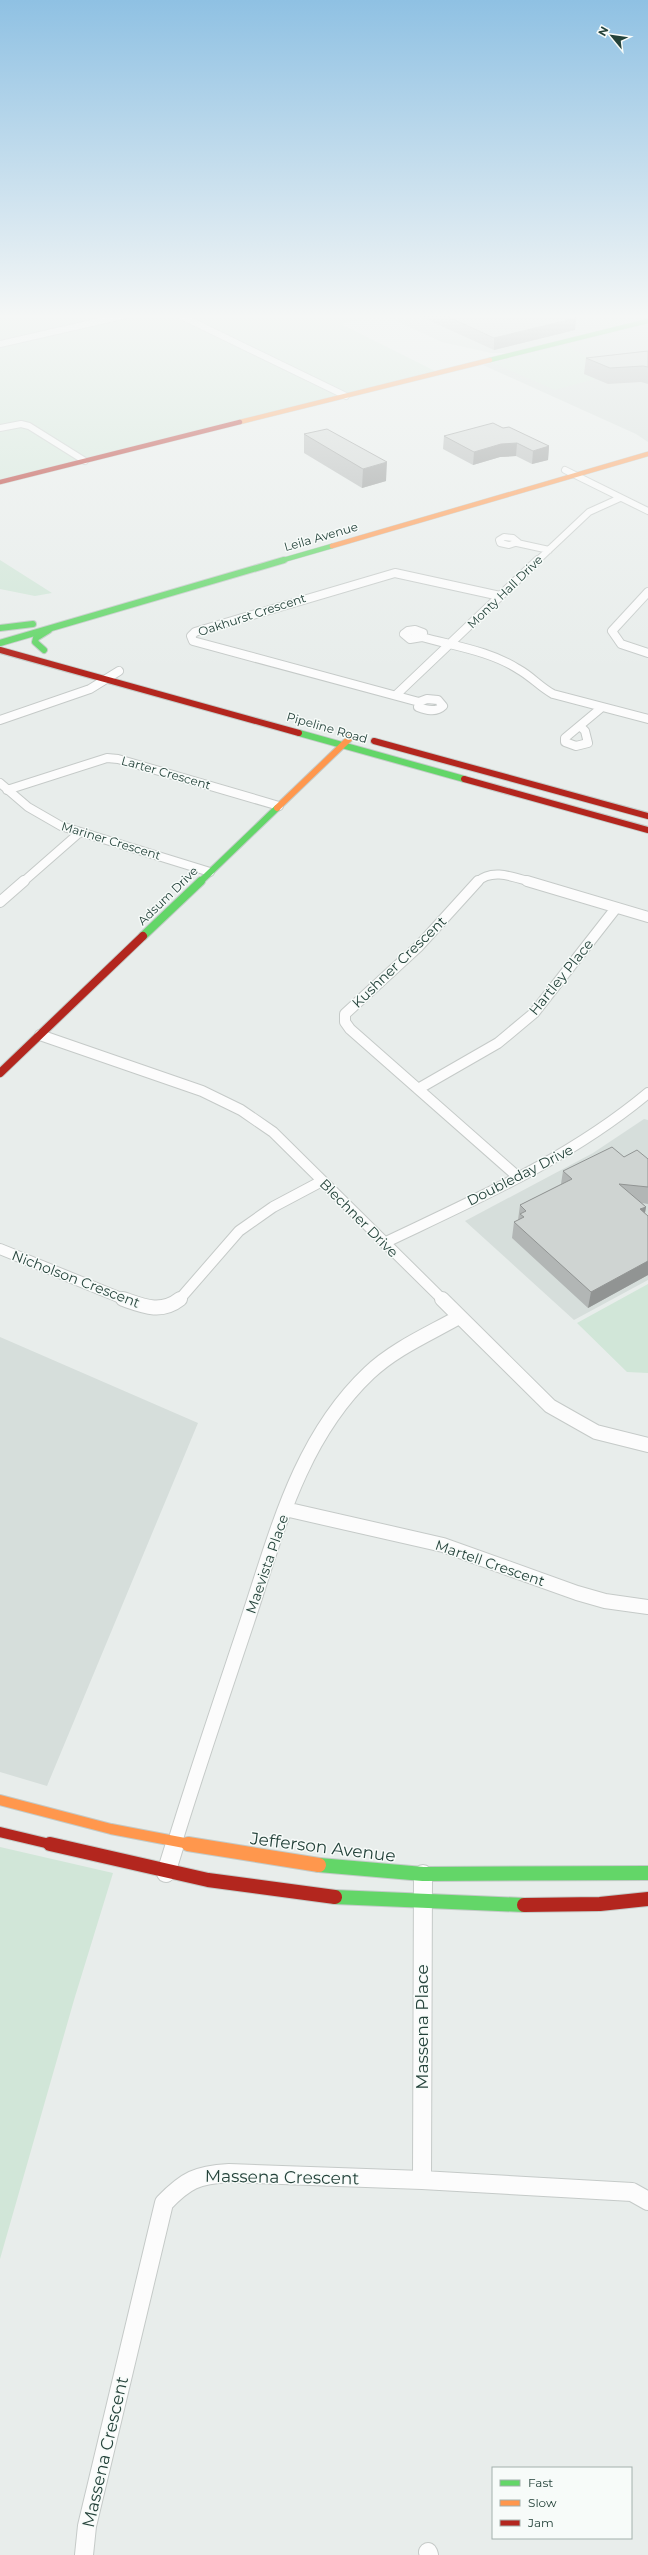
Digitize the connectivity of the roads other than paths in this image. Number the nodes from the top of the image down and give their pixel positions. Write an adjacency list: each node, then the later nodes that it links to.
1 (41, 433): 5 (street)
2 (196, 433): 5 (street)
3 (648, 446): 6 (street, Leila Avenue)
4 (648, 454): 7 (street, Leila Avenue)
5 (85, 461): 8 (street)
6 (565, 470): 7 (street); 15 (street, Leila Avenue)
7 (574, 475): 9 (street); 16 (street, Leila Avenue)
8 (0, 482)
9 (620, 498): 10 (street); 12 (street, Monty Hall Drive)
10 (648, 512)
11 (517, 543): 12 (street)
12 (549, 550): 14 (street, Monty Hall Drive)
13 (648, 592): 25 (street)
14 (500, 596): 21 (street, Monty Hall Drive); 29 (street, Oakhurst Crescent)
15 (34, 624): 17 (street); 18 (street, Leila Avenue)
16 (55, 627): 20 (street, Leila Avenue); 20 (street)
17 (0, 628)
18 (0, 634)
19 (422, 637): 21 (street)
20 (3, 641)
21 (450, 645): 29 (street, Monty Hall Drive); 31 (street)
22 (0, 650): 24 (street, Pipeline Road)
23 (0, 654): 24 (street)
24 (15, 654): 28 (street, Pipeline Road)
25 (648, 654)
26 (104, 667): 27 (street)
27 (123, 672): 28 (street)
28 (107, 680): 33 (street); 37 (street, Pipeline Road)
29 (396, 695): 30 (street, Oakhurst Crescent)
30 (419, 702)
31 (601, 708): 32 (street); 34 (street)
32 (648, 719)
33 (0, 720)
34 (580, 726)
35 (343, 732): 36 (street, Pipeline Road)
36 (361, 737): 37 (street, Adsum Drive); 41 (street, Pipeline Road)
37 (344, 745): 40 (street, Adsum Drive); 42 (street, Pipeline Road)
38 (0, 783): 39 (street, Mariner Crescent)
39 (7, 790): 40 (street, Larter Crescent); 43 (street, Mariner Crescent)
40 (279, 806): 44 (street, Adsum Drive)
41 (648, 816)
42 (648, 830)
43 (79, 833): 44 (street, Mariner Crescent); 45 (street)
44 (210, 872): 48 (street, Adsum Drive)
45 (0, 902)
46 (616, 908): 47 (street, Kushner Crescent); 50 (street, Hartley Place); 50 (street, Kushner Crescent)
47 (648, 917)
48 (40, 1035): 49 (street, Adsum Drive); 54 (street, Blechner Drive)
49 (0, 1073)
50 (418, 1089): 53 (street, Kushner Crescent)
51 (648, 1093): 52 (street, Doubleday Drive)
52 (642, 1105): 53 (street, Doubleday Drive)
53 (518, 1177): 55 (street, Doubleday Drive)
54 (322, 1181): 55 (street, Blechner Drive); 56 (street, Nicholson Crescent)
55 (384, 1243): 57 (street, Blechner Drive)
56 (0, 1250)
57 (459, 1317): 58 (street, Blechner Drive); 59 (street, Maevista Place)
58 (648, 1445)
59 (285, 1510): 60 (street, Martell Crescent); 63 (street, Maevista Place)
60 (648, 1607)
61 (0, 1800): 63 (street, Jefferson Avenue)
62 (0, 1832): 64 (street)
63 (174, 1842): 64 (street, Maevista Place); 66 (street, Jefferson Avenue)
64 (166, 1873): 68 (street)
65 (648, 1873): 66 (street, Jefferson Avenue)
66 (423, 1874): 68 (street, Massena Place)
67 (648, 1899): 68 (street)
68 (422, 1902): 69 (street, Massena Place)
69 (422, 2180): 70 (street, Massena Crescent); 71 (street, Massena Crescent)
70 (648, 2201)
71 (84, 2555)

